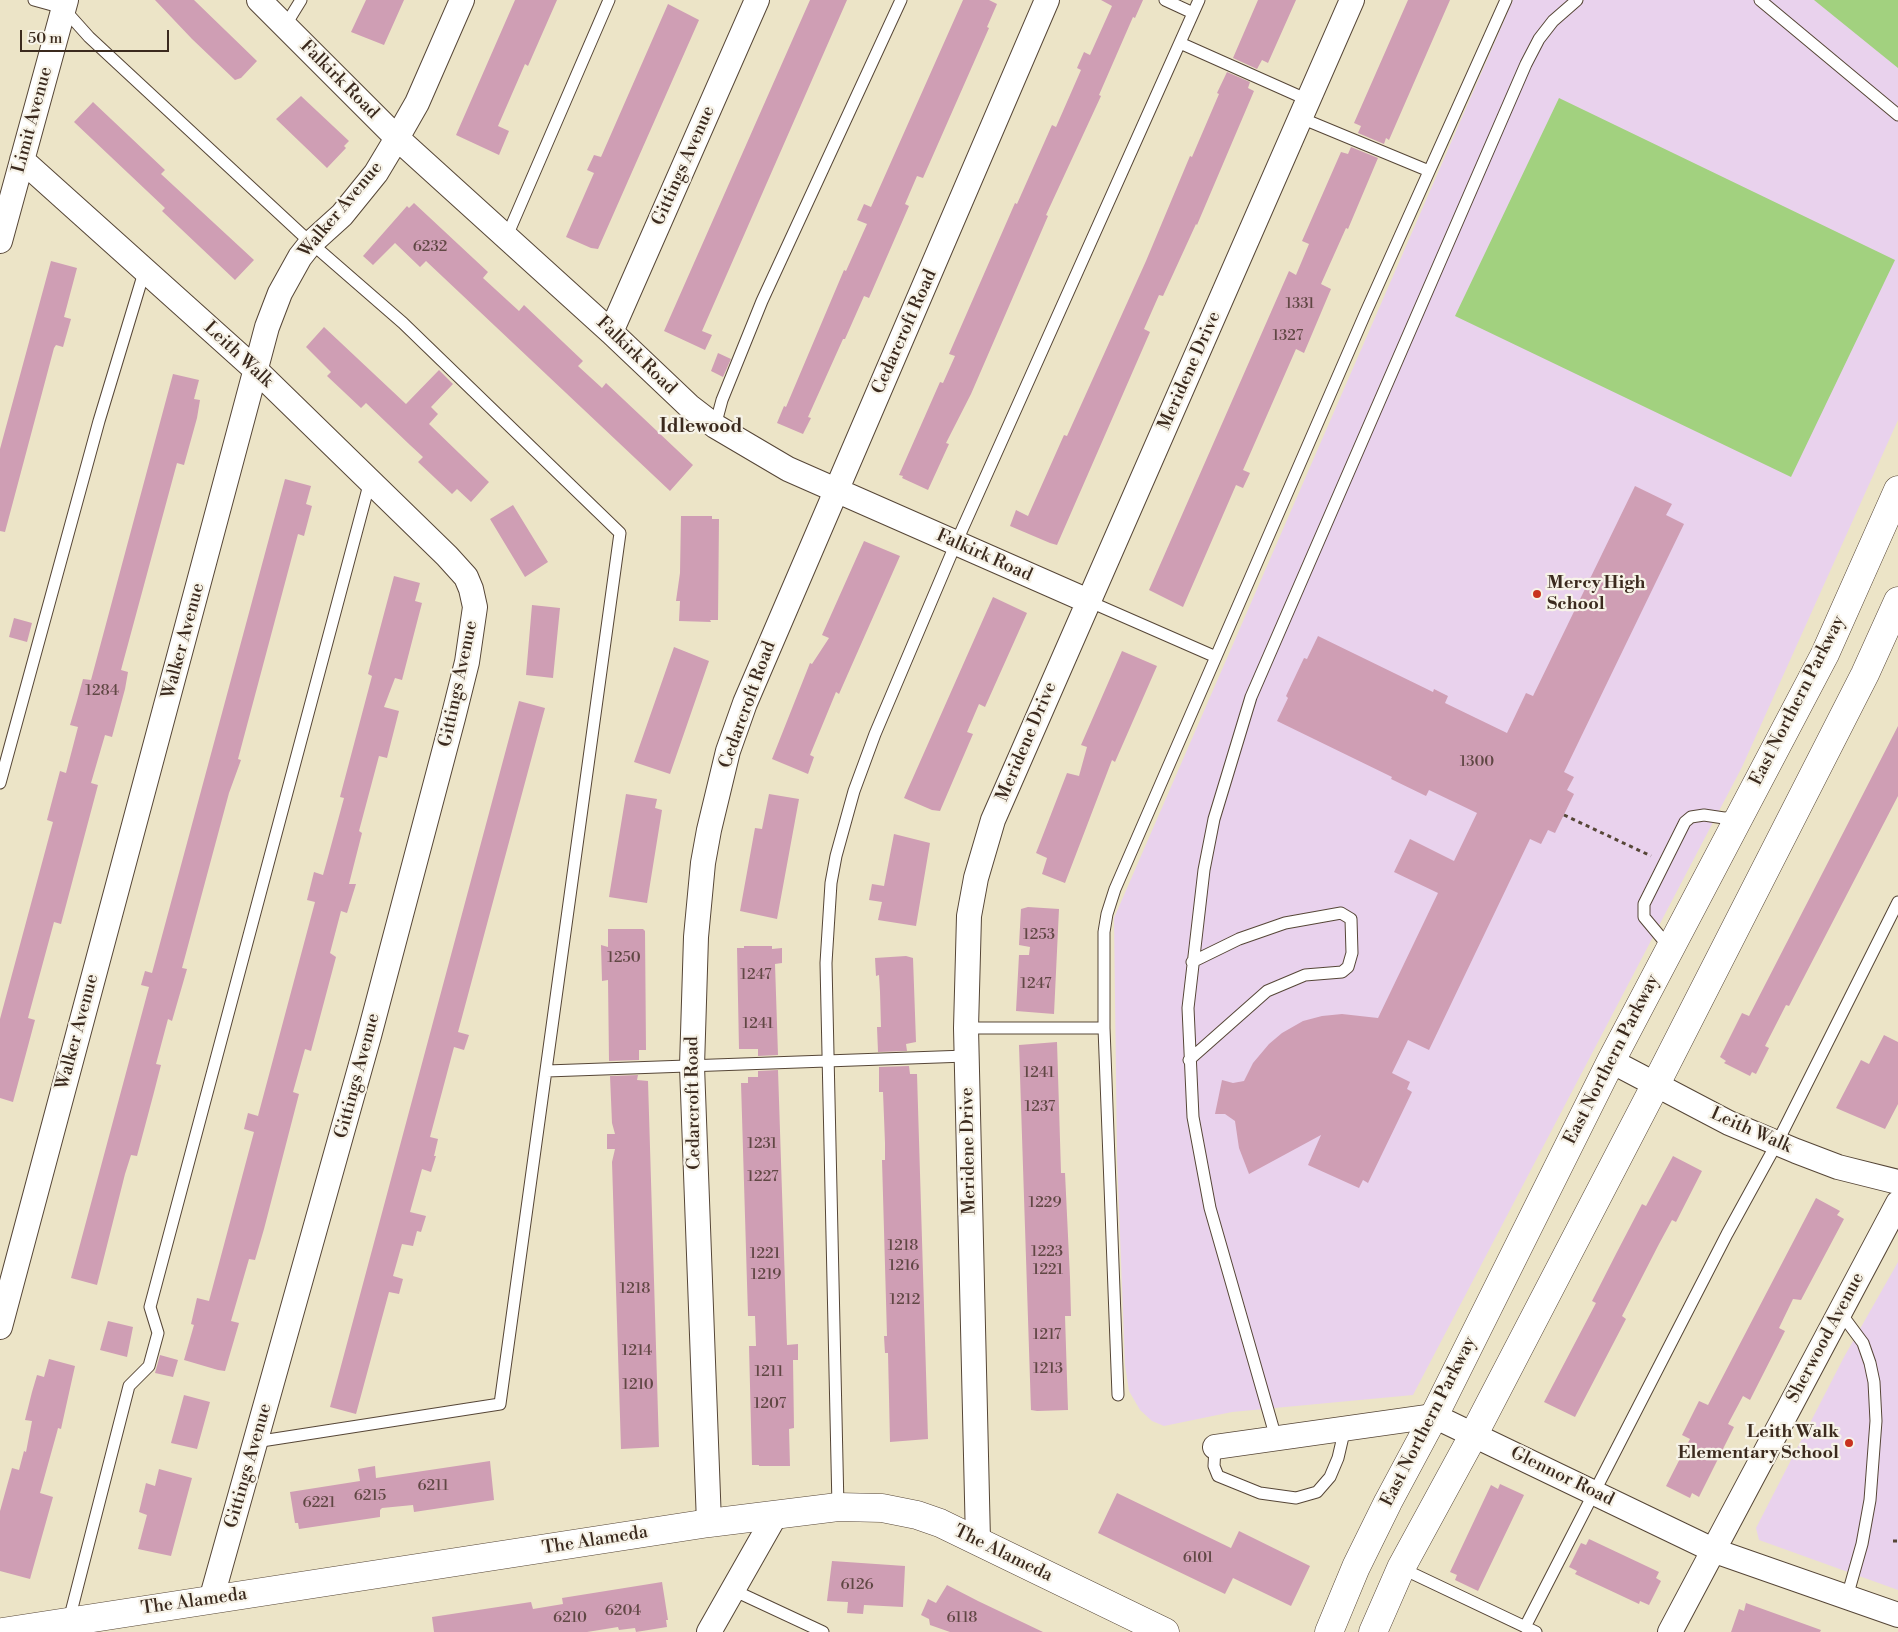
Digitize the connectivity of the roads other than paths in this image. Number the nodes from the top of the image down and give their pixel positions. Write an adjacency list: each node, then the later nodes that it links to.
1 (34, 0): 15 (lane)
2 (260, 0): 17 (street, Falkirk Road)
3 (302, 0): 17 (lane)
4 (462, 0): 21 (street, Walker Avenue)
5 (609, 0): 24 (lane)
6 (757, 0): 28 (street, Gittings Avenue)
7 (901, 0): 30 (lane)
8 (1047, 0): 32 (street, Cedarcroft Road)
9 (1165, 0): 16 (lane)
10 (1199, 0): 16 (lane)
11 (1352, 0): 19 (street, Meridene Drive)
12 (1506, 0): 23 (lane)
13 (1577, 0): 43 (lane)
14 (1760, 0): 20 (lane)
15 (65, 4): 22 (street, Limit Avenue); 26 (lane)
16 (1193, 13): 18 (lane)
17 (285, 26): 21 (street, Falkirk Road)
18 (1180, 43): 19 (lane); 34 (lane)
19 (1305, 109): 23 (lane); 36 (street, Meridene Drive)
20 (1898, 115)
21 (397, 138): 24 (street, Falkirk Road); 26 (street, Walker Avenue)
22 (22, 160): 25 (street, Limit Avenue); 27 (street, Leith Walk)
23 (1429, 171): 38 (lane)
24 (507, 236): 28 (street, Falkirk Road)
25 (0, 241)
26 (311, 243): 29 (street, Walker Avenue); 51 (lane)
27 (145, 269): 29 (street, Leith Walk); 39 (lane)
28 (612, 332): 30 (street, Falkirk Road)
29 (257, 371): 31 (street, Leith Walk); 57 (street, Walker Avenue)
30 (715, 426): 32 (street, Falkirk Road)
31 (370, 481): 35 (street, Leith Walk); 76 (lane)
32 (835, 490): 34 (street, Falkirk Road); 50 (street, Cedarcroft Road)
33 (1898, 490): 40 (main road, East Northern Parkway)
34 (956, 544): 36 (street, Falkirk Road); 49 (lane)
35 (447, 556): 63 (street, Gittings Avenue)
36 (1088, 601): 38 (lane); 44 (street, Meridene Drive)
37 (1898, 601): 52 (main road)
38 (1216, 657): 45 (lane)
39 (0, 783)
40 (1739, 817): 42 (main road, East Northern Parkway); 42 (lane)
41 (1898, 902): 53 (lane)
42 (1666, 956): 48 (main road, East Northern Parkway)
43 (1192, 962): 47 (lane); 47 (lane)
44 (966, 1028): 45 (lane); 46 (street, Meridene Drive)
45 (1104, 1028): 58 (lane)
46 (966, 1056): 49 (lane); 69 (street, Meridene Drive)
47 (1189, 1060): 62 (lane)
48 (1611, 1061): 52 (street, Leith Walk); 59 (main road, East Northern Parkway)
49 (828, 1062): 50 (lane); 66 (lane)
50 (692, 1066): 51 (lane); 68 (street, Cedarcroft Road)
51 (547, 1071): 63 (lane)
52 (1656, 1084): 53 (street, Leith Walk); 61 (main road)
53 (1777, 1143): 54 (street, Leith Walk); 65 (lane)
54 (1898, 1182)
55 (1898, 1203): 56 (street, Sherwood Avenue)
56 (1840, 1312): 70 (street, Sherwood Avenue); 73 (lane)
57 (0, 1327)
58 (1118, 1396)
59 (1434, 1416): 60 (street); 61 (street, Glennor Road); 82 (main road, East Northern Parkway)
60 (1345, 1428): 62 (street); 64 (lane)
61 (1474, 1434): 65 (street, Glennor Road); 71 (main road)
62 (1276, 1438): 64 (street)
63 (255, 1442): 74 (street, Gittings Avenue)
64 (1215, 1447)
65 (1594, 1493): 70 (street, Glennor Road); 77 (lane)
66 (838, 1507): 67 (main road, The Alameda); 69 (main road, The Alameda)
67 (776, 1514): 68 (main road, The Alameda); 72 (street)
68 (709, 1523): 74 (main road, The Alameda)
69 (978, 1541): 81 (main road, The Alameda)
70 (1715, 1551): 73 (street, Glennor Road); 85 (street, Sherwood Avenue)
71 (1401, 1568): 77 (lane); 83 (main road)
72 (734, 1590): 79 (street); 80 (lane)
73 (1847, 1597): 75 (street, Glennor Road)
74 (211, 1600): 76 (main road, The Alameda)
75 (1898, 1615)
76 (69, 1620): 78 (main road, The Alameda)
77 (1525, 1627): 84 (lane)
78 (2, 1632)
79 (710, 1632)
80 (823, 1632)
81 (1165, 1632)
82 (1329, 1632)
83 (1373, 1632)
84 (1536, 1632)
85 (1670, 1632)

